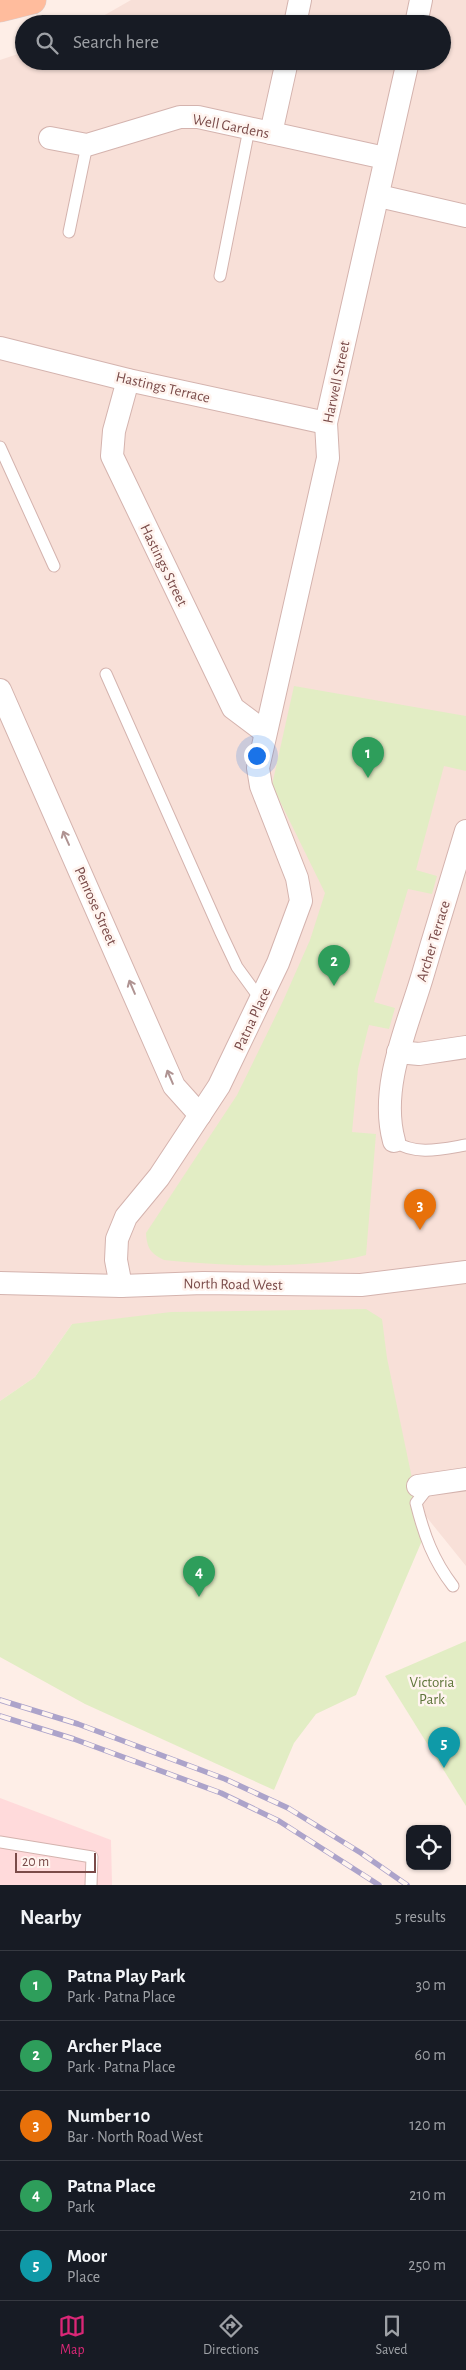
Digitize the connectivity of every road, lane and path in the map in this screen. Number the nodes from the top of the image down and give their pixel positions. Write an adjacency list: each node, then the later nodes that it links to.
1 (32, 0): 4 (main road)
2 (300, 0): 5 (street)
3 (421, 0): 6 (street)
4 (0, 8)
5 (297, 15)
6 (418, 15)
7 (285, 70): 10 (street)
8 (406, 70): 13 (street, Harwell Street)
9 (249, 129): 10 (street, Well Gardens); 12 (street, Well Gardens); 17 (lane)
10 (271, 133): 13 (street, Well Gardens)
11 (50, 138): 12 (street, Well Gardens)
12 (86, 145): 16 (lane)
13 (385, 158): 14 (street, Harwell Street)
14 (378, 196): 15 (street); 20 (street, Harwell Street)
15 (466, 216)
16 (69, 232)
17 (220, 276)
18 (0, 348): 19 (street, Hastings Terrace)
19 (128, 380): 20 (street, Hastings Terrace); 25 (street, Hastings Street)
20 (326, 423): 25 (street, Harwell Street)
21 (0, 447): 22 (lane)
22 (54, 566)
23 (106, 674): 27 (lane)
24 (0, 690): 30 (street, Penrose Street, one-way to 24)
25 (265, 732): 27 (street, Patna Place)
26 (466, 831): 29 (street, Archer Terrace)
27 (261, 1000): 30 (street, Patna Place)
28 (466, 1047): 29 (street)
29 (398, 1052): 31 (street, Archer Terrace)
30 (200, 1115): 35 (street, Patna Place)
31 (394, 1141): 32 (lane)
32 (466, 1145)
33 (466, 1272): 35 (street, North Road West)
34 (0, 1283): 35 (street, North Road West)
35 (122, 1286)
36 (466, 1479): 37 (street)
37 (425, 1485): 38 (lane)
38 (453, 1586)
39 (0, 1842): 40 (lane)
40 (91, 1885)

